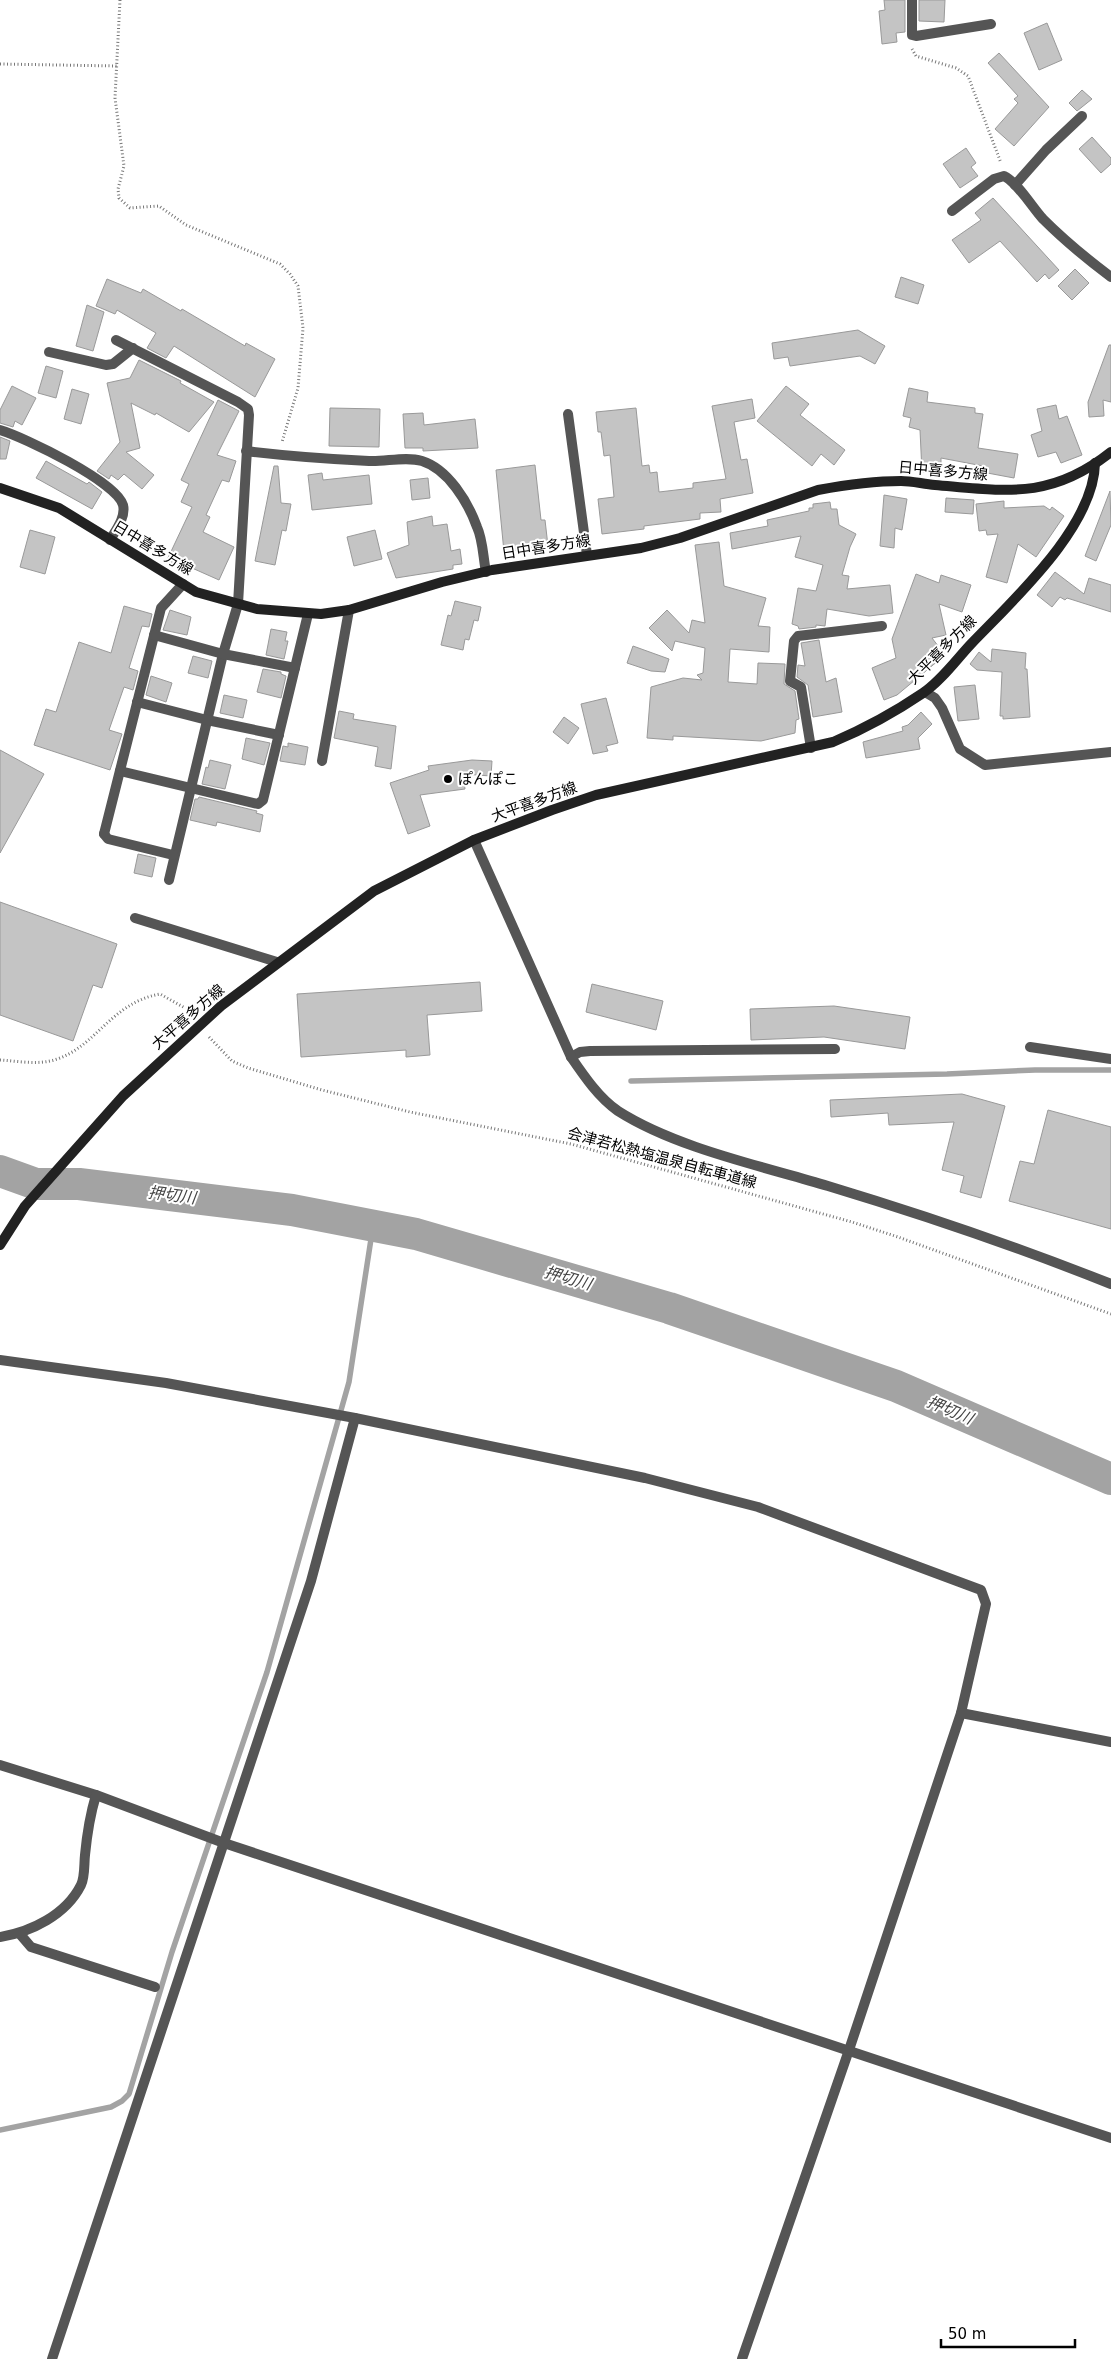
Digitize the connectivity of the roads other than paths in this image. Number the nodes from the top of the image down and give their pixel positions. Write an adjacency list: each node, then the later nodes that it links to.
1 (912, 0): 2 (street)
2 (991, 24)
3 (1082, 116): 4 (street)
4 (1015, 185): 5 (street); 6 (street)
5 (952, 211)
6 (1111, 277)
7 (116, 340): 8 (street)
8 (133, 348): 9 (street); 12 (street)
9 (49, 352)
10 (568, 414): 17 (street)
11 (0, 430): 16 (street)
12 (246, 451): 18 (street); 20 (street)
13 (1111, 452): 14 (main road, 日中喜多方線)
14 (1095, 463): 17 (main road, 日中喜多方線); 27 (main road, 大平喜多方線)
15 (0, 488): 16 (main road, 日中喜多方線)
16 (110, 540): 19 (main road, 日中喜多方線)
17 (586, 555): 18 (main road, 日中喜多方線)
18 (486, 572): 21 (main road, 日中喜多方線)
19 (183, 584): 20 (main road, 日中喜多方線); 24 (street)
20 (238, 604): 22 (main road, 日中喜多方線); 25 (street)
21 (349, 610): 22 (main road, 日中喜多方線); 33 (street)
22 (308, 614): 26 (street)
23 (882, 626): 31 (street)
24 (154, 635): 25 (street); 28 (street)
25 (223, 654): 26 (street); 29 (street)
26 (295, 668): 30 (street)
27 (925, 692): 31 (main road, 大平喜多方線); 32 (street)
28 (137, 702): 29 (street); 34 (street)
29 (207, 720): 30 (street); 35 (street)
30 (279, 735): 35 (street)
31 (811, 748): 36 (main road, 大平喜多方線)
32 (1111, 752)
33 (322, 761)
34 (120, 771): 35 (street); 37 (street)
35 (190, 788): 37 (street)
36 (474, 840): 40 (main road, 大平喜多方線); 43 (street)
37 (173, 855): 38 (street)
38 (169, 880)
39 (135, 918): 40 (street)
40 (277, 962): 45 (main road, 大平喜多方線)
41 (1030, 1047): 44 (street)
42 (835, 1049): 43 (street)
43 (571, 1057): 46 (street)
44 (1111, 1059)
45 (0, 1245)
46 (1111, 1284)
47 (0, 1360): 48 (street)
48 (355, 1418): 49 (street); 53 (street)
49 (961, 1713): 50 (street); 57 (street)
50 (1111, 1742)
51 (0, 1765): 52 (street)
52 (96, 1795): 53 (street); 54 (street)
53 (224, 1843): 57 (street); 59 (street)
54 (20, 1933): 55 (street); 56 (street)
55 (0, 1938)
56 (155, 1987)
57 (849, 2050): 58 (street); 60 (street)
58 (1111, 2138)
59 (52, 2359)
60 (742, 2359)

